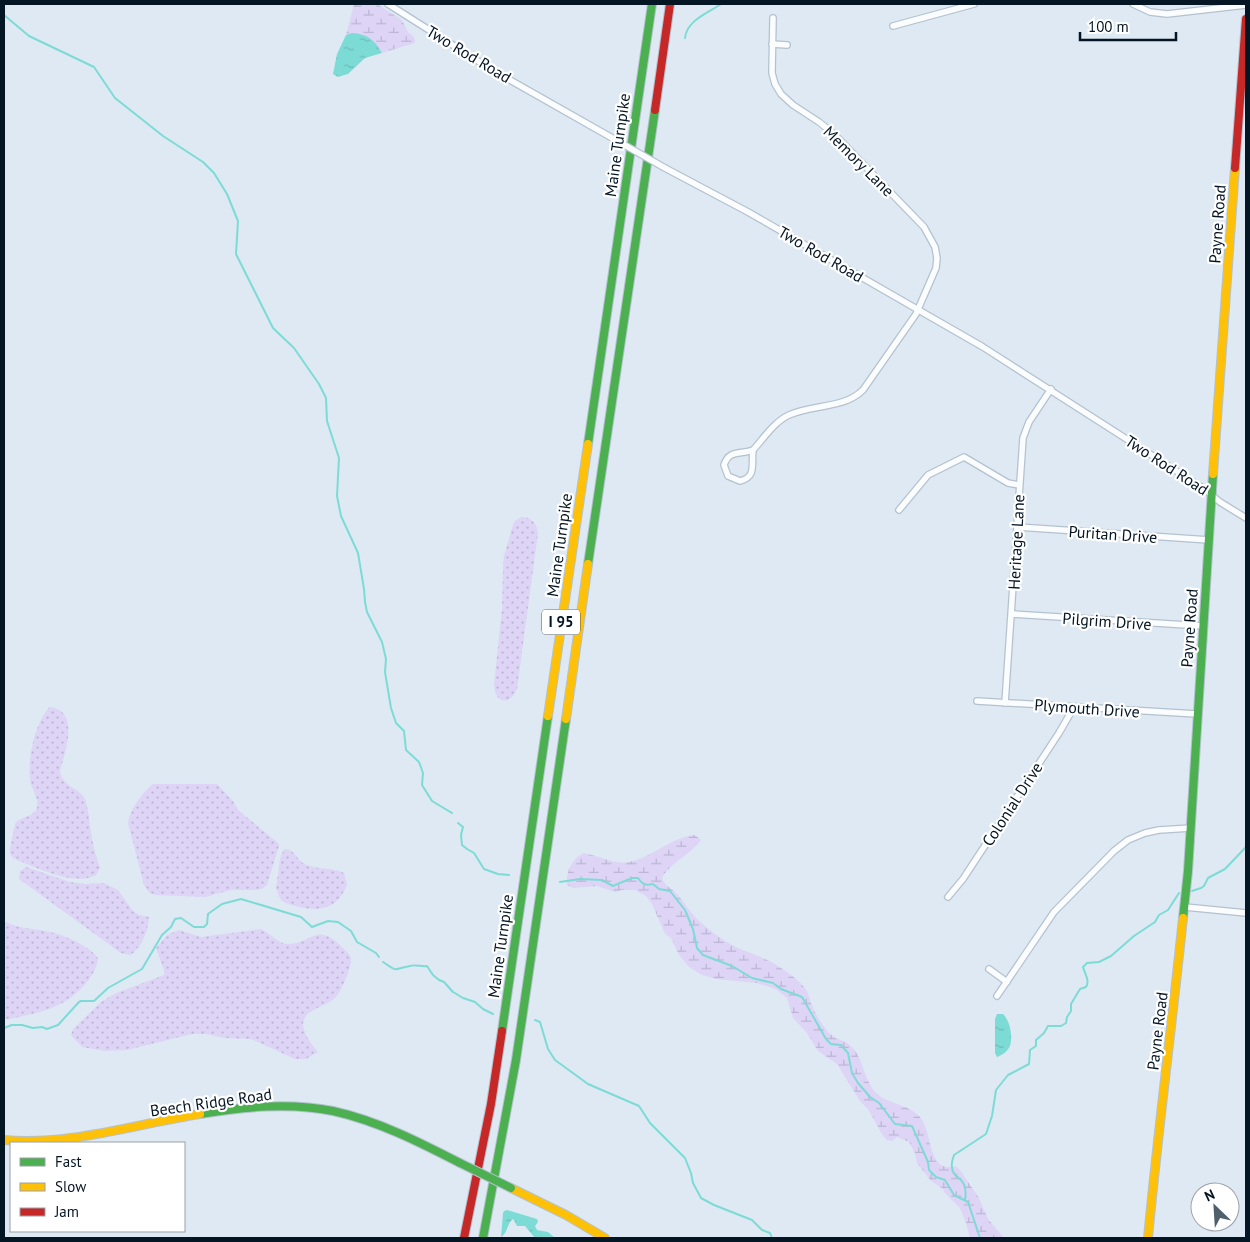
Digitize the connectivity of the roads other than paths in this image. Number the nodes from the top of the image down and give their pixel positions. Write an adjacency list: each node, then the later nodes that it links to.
1 (388, 4): 12 (street, Two Rod Road, bridge)
2 (652, 4): 35 (main road, Maine Turnpike / I 95)
3 (670, 4): 36 (main road, Maine Turnpike / I 95)
4 (974, 4): 9 (street)
5 (1133, 4): 6 (street)
6 (1246, 5)
7 (773, 18): 10 (street, Memory Lane)
8 (1246, 20): 16 (main road, Payne Road)
9 (893, 26)
10 (772, 44): 11 (street); 12 (street, Memory Lane)
11 (787, 45)
12 (918, 309): 13 (street, Two Rod Road); 14 (street, Memory Lane)
13 (1051, 389): 15 (street, Heritage Lane); 16 (street, Two Rod Road)
14 (753, 450): 14 (street)
15 (1019, 485): 17 (street); 19 (street, Heritage Lane)
16 (1212, 494): 18 (street, Two Rod Road); 20 (main road, Payne Road)
17 (899, 510)
18 (1246, 518)
19 (1018, 527): 20 (street, Puritan Drive); 21 (street, Heritage Lane)
20 (1209, 540): 22 (main road, Payne Road)
21 (1012, 614): 22 (street, Pilgrim Drive); 24 (street, Heritage Lane)
22 (1203, 626): 26 (main road, Payne Road)
23 (977, 701): 24 (street, Plymouth Drive)
24 (1005, 703): 25 (street, Plymouth Drive)
25 (1072, 708): 26 (street, Plymouth Drive); 28 (street, Colonial Drive)
26 (1197, 714): 27 (main road, Payne Road)
27 (1191, 828): 29 (main road, Payne Road); 32 (street)
28 (948, 897)
29 (1184, 906): 30 (street); 38 (main road, Payne Road)
30 (1246, 913)
31 (989, 969): 32 (street)
32 (1007, 982): 33 (street)
33 (998, 996)
34 (4, 1140): 37 (main road, Beech Ridge Road, bridge)
35 (464, 1238)
36 (483, 1238)
37 (605, 1238)
38 (1148, 1238)

